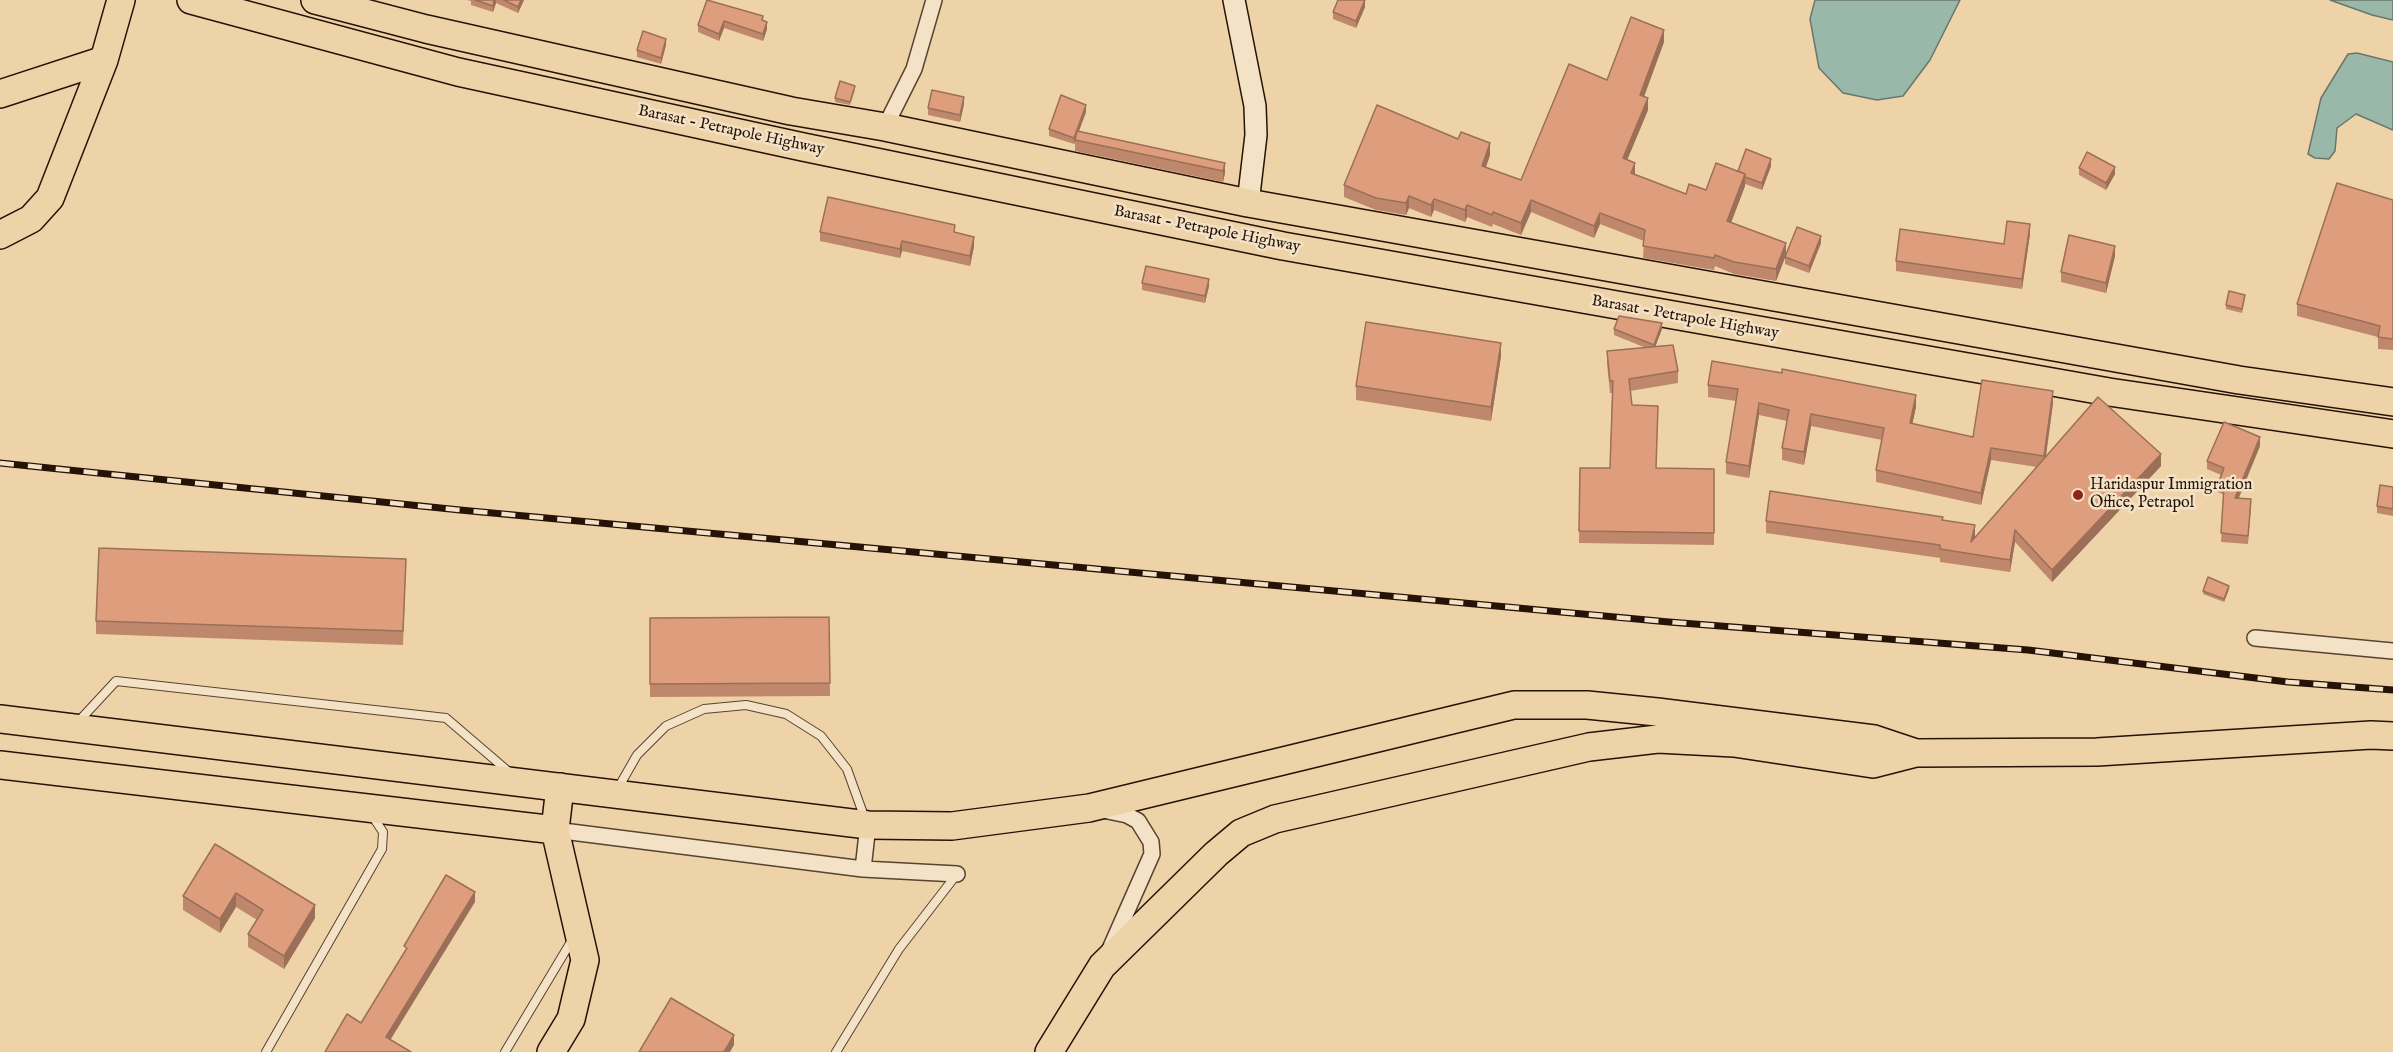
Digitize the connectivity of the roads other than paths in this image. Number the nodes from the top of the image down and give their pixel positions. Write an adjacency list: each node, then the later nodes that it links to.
1 (121, 0): 6 (highway)
2 (191, 0): 12 (highway, Barasat - Petrapole Highway)
3 (315, 0): 8 (highway, Barasat - Petrapole Highway)
4 (934, 0): 8 (street)
5 (1234, 0): 9 (street)
6 (104, 60): 7 (highway); 10 (highway)
7 (0, 94)
8 (885, 127): 9 (highway, Barasat - Petrapole Highway)
9 (1248, 203): 11 (highway, Barasat - Petrapole Highway)
10 (0, 235)
11 (2393, 402)
12 (2393, 434)
13 (2255, 638): 14 (street)
14 (2393, 651)
15 (0, 719): 16 (highway)
16 (73, 728): 20 (highway); 20 (lane)
17 (2393, 736): 18 (highway)
18 (1916, 753): 23 (highway); 30 (highway)
19 (0, 765): 24 (highway)
20 (520, 782): 21 (highway)
21 (560, 787): 22 (highway); 26 (highway)
22 (615, 794): 25 (highway); 25 (lane)
23 (1089, 808): 25 (highway); 30 (street)
24 (364, 809): 26 (highway); 31 (lane)
25 (868, 825): 27 (street)
26 (555, 830): 27 (street); 29 (highway)
27 (863, 869): 28 (street)
28 (957, 874): 34 (lane)
29 (578, 930): 32 (lane); 33 (highway)
30 (1102, 966): 35 (highway)
31 (266, 1052)
32 (505, 1052)
33 (551, 1052)
34 (836, 1052)
35 (1049, 1052)

